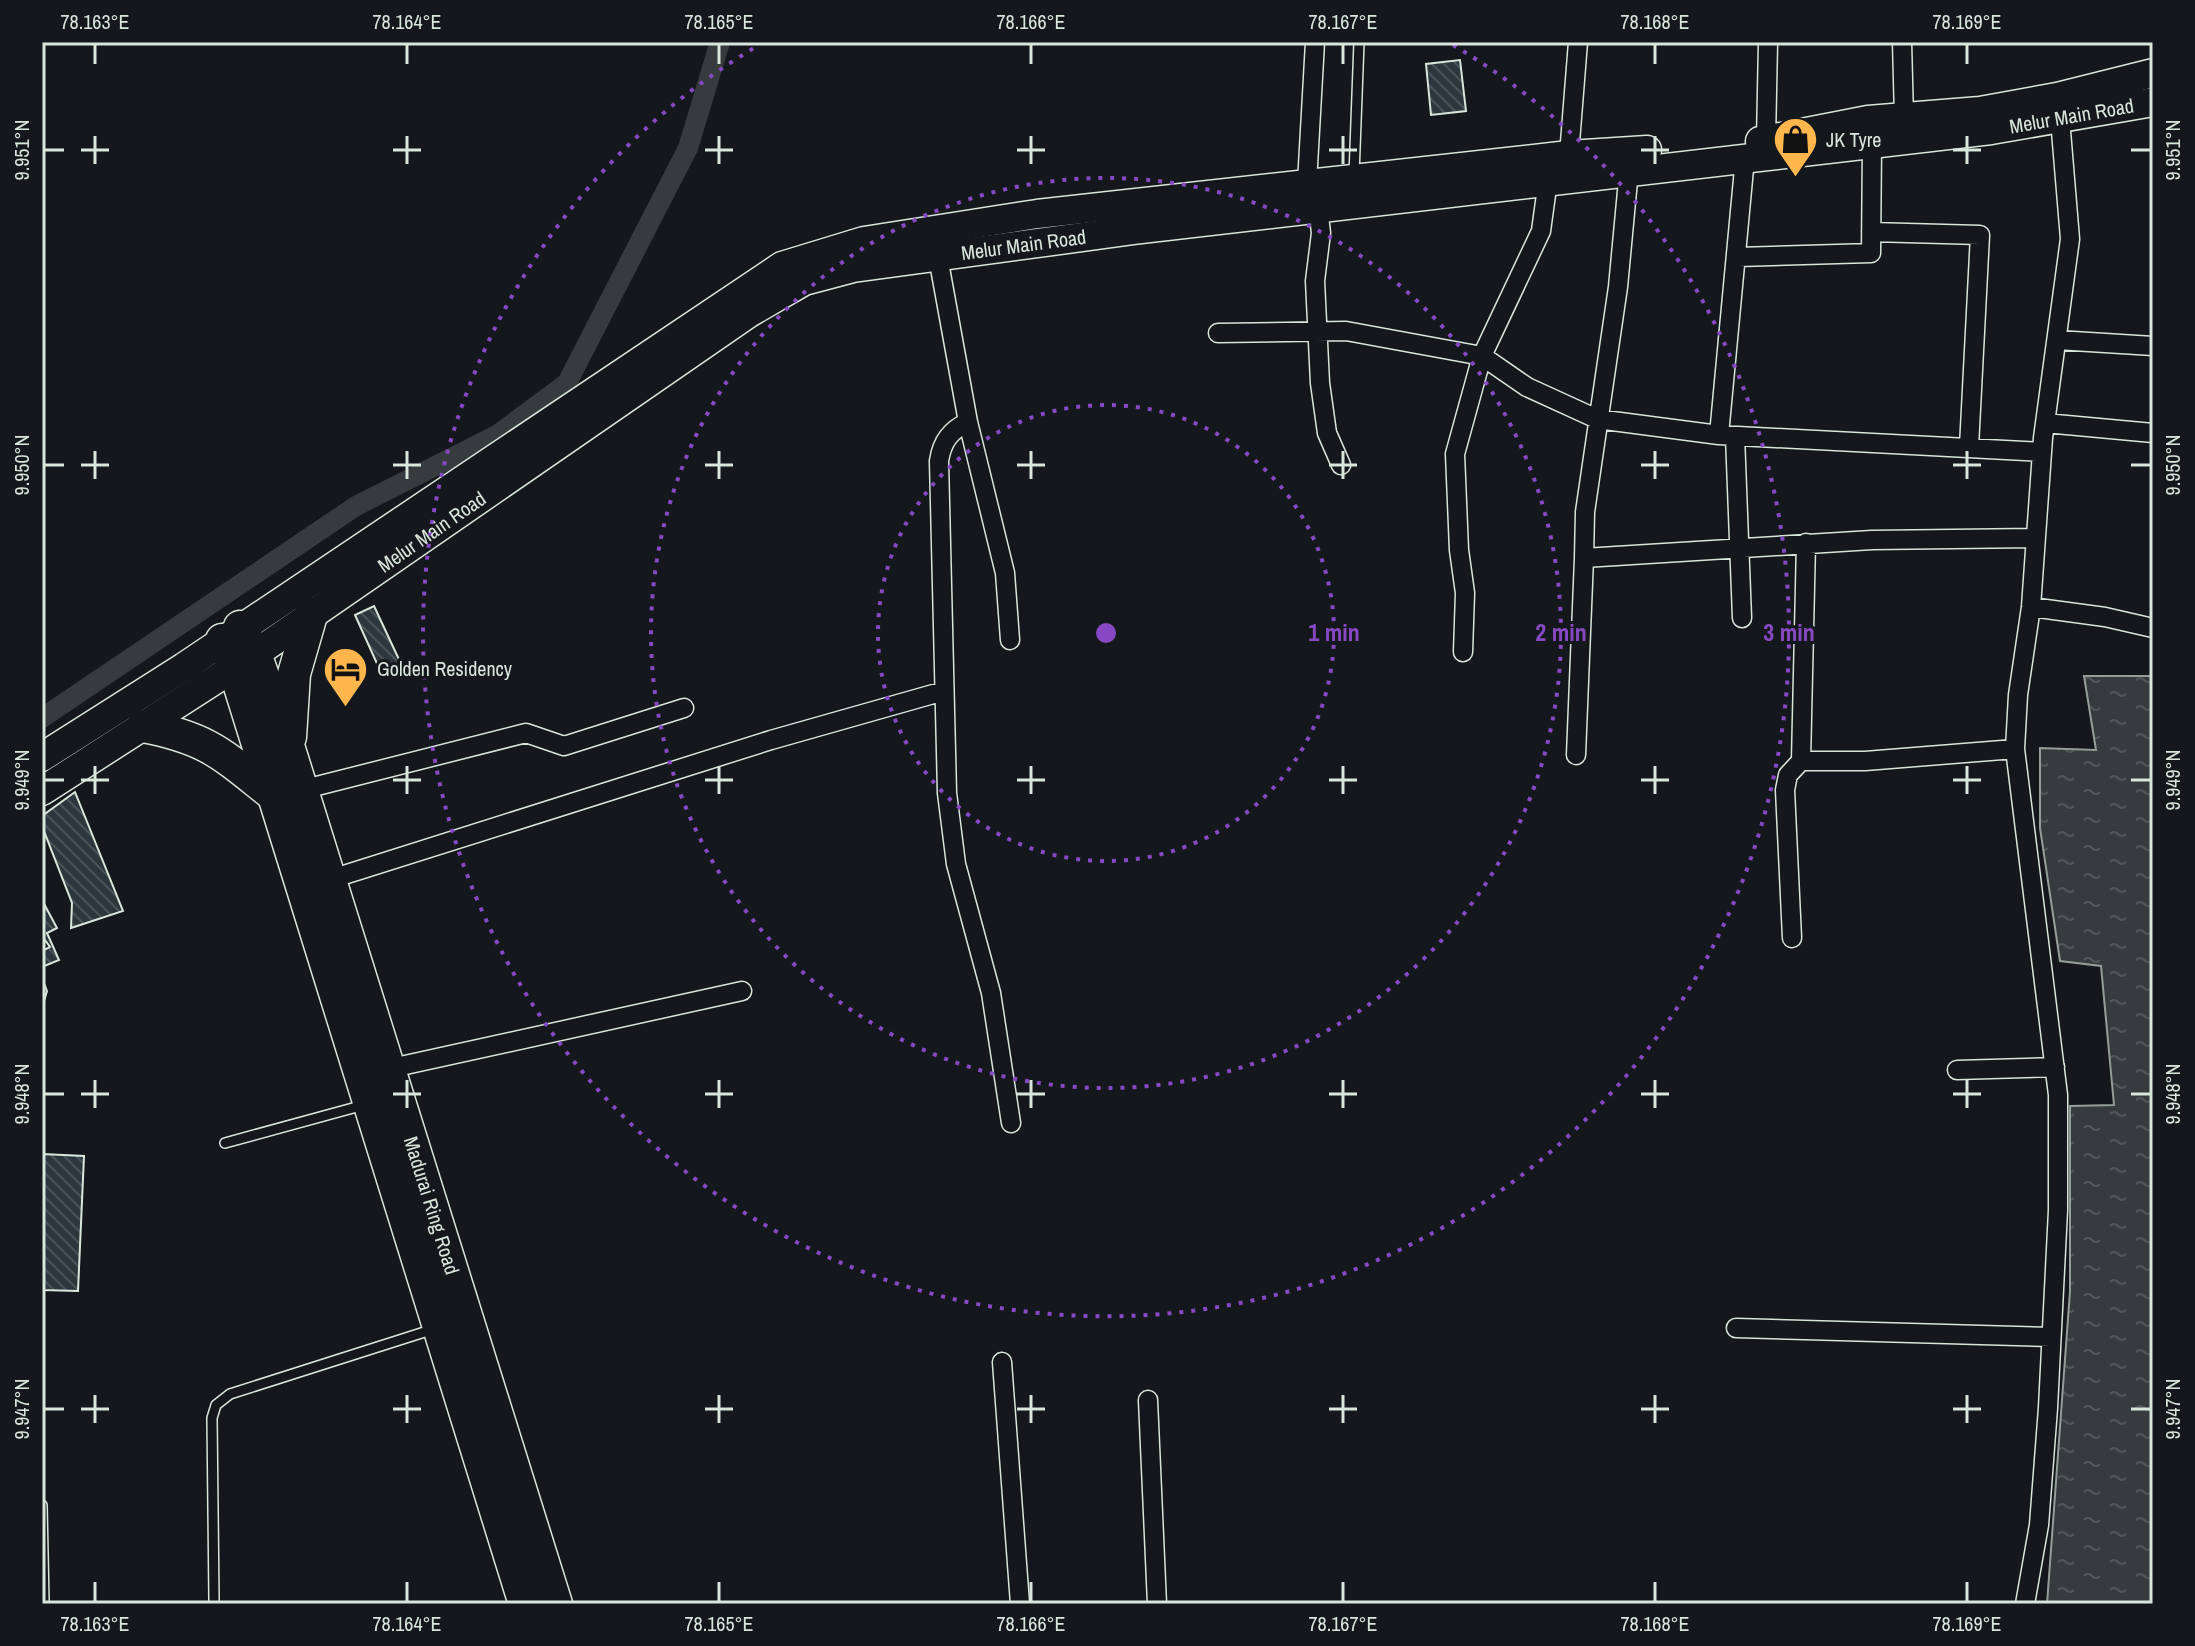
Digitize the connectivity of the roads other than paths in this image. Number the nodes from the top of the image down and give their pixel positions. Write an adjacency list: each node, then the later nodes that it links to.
1 (1315, 42): 17 (street)
2 (1359, 42): 15 (lane)
3 (1578, 42): 12 (street)
4 (1768, 42): 10 (street)
5 (1902, 42): 9 (street)
6 (2153, 73): 8 (main road, Melur Main Road)
7 (2153, 102): 8 (main road, Melur Main Road)
8 (2059, 108): 9 (main road, Melur Main Road); 11 (main road, Melur Main Road); 23 (street)
9 (1904, 118): 10 (main road, Melur Main Road)
10 (1766, 140): 12 (main road, Melur Main Road)
11 (1872, 145): 13 (main road, Melur Main Road); 18 (street)
12 (1569, 155): 15 (main road, Melur Main Road)
13 (1745, 158): 14 (main road, Melur Main Road); 20 (street)
14 (1629, 170): 16 (main road, Melur Main Road); 26 (street)
15 (1354, 178): 17 (main road, Melur Main Road)
16 (1548, 180): 17 (main road, Melur Main Road); 25 (street)
17 (1312, 195): 19 (main road, Melur Main Road); 21 (street); 43 (main road, Melur Main Road)
18 (1871, 232): 20 (street); 31 (street)
19 (938, 257): 27 (street); 39 (main road, Melur Main Road)
20 (1738, 257): 30 (street)
21 (1319, 331): 22 (street); 25 (street); 33 (street)
22 (1218, 333)
23 (2057, 340): 24 (street); 28 (street)
24 (2153, 346)
25 (1482, 356): 26 (street); 44 (street)
26 (1597, 419): 30 (street); 37 (street)
27 (968, 422): 42 (street); 45 (street)
28 (2045, 423): 29 (street); 32 (street)
29 (2153, 433)
30 (1727, 436): 31 (street); 36 (street)
31 (1969, 447): 32 (street)
32 (2042, 452): 34 (street)
33 (1341, 465)
34 (2036, 538): 35 (street); 38 (street)
35 (1806, 543): 36 (street); 52 (street)
36 (1742, 549): 37 (street); 40 (street)
37 (1584, 558): 50 (street)
38 (2031, 607): 41 (street); 49 (street)
39 (311, 615): 43 (main road, Melur Main Road); 48 (highway)
40 (1742, 618)
41 (2153, 628)
42 (1010, 640)
43 (238, 647): 47 (main road, Melur Main Road); 48 (highway, Madurai Ring Road); 51 (main road, Melur Main Road); 54 (highway, Madurai Ring Road)
44 (1463, 652)
45 (944, 691): 55 (street); 62 (street)
46 (684, 708): 54 (street)
47 (143, 726): 53 (main road, Melur Main Road); 54 (highway)
48 (289, 749): 54 (highway, Madurai Ring Road)
49 (2015, 749): 52 (street); 58 (street)
50 (1576, 755)
51 (42, 757)
52 (1801, 761): 56 (street)
53 (42, 791)
54 (286, 792): 55 (highway, Madurai Ring Road); 61 (highway, Madurai Ring Road)
55 (328, 880): 59 (highway, Madurai Ring Road)
56 (1792, 938)
57 (742, 991): 59 (street)
58 (2055, 1067): 60 (street); 66 (street)
59 (387, 1069): 73 (highway, Madurai Ring Road)
60 (1957, 1070)
61 (369, 1103): 63 (lane); 64 (highway, Madurai Ring Road)
62 (1011, 1123)
63 (225, 1143)
64 (440, 1327): 70 (lane); 72 (highway, Madurai Ring Road)
65 (1736, 1328): 66 (street)
66 (2051, 1337): 76 (street)
67 (1002, 1362): 74 (street)
68 (1148, 1400): 75 (street)
69 (42, 1505): 71 (lane)
70 (214, 1600)
71 (44, 1601)
72 (525, 1604)
73 (556, 1604)
74 (1020, 1604)
75 (1157, 1604)
76 (2025, 1604)

